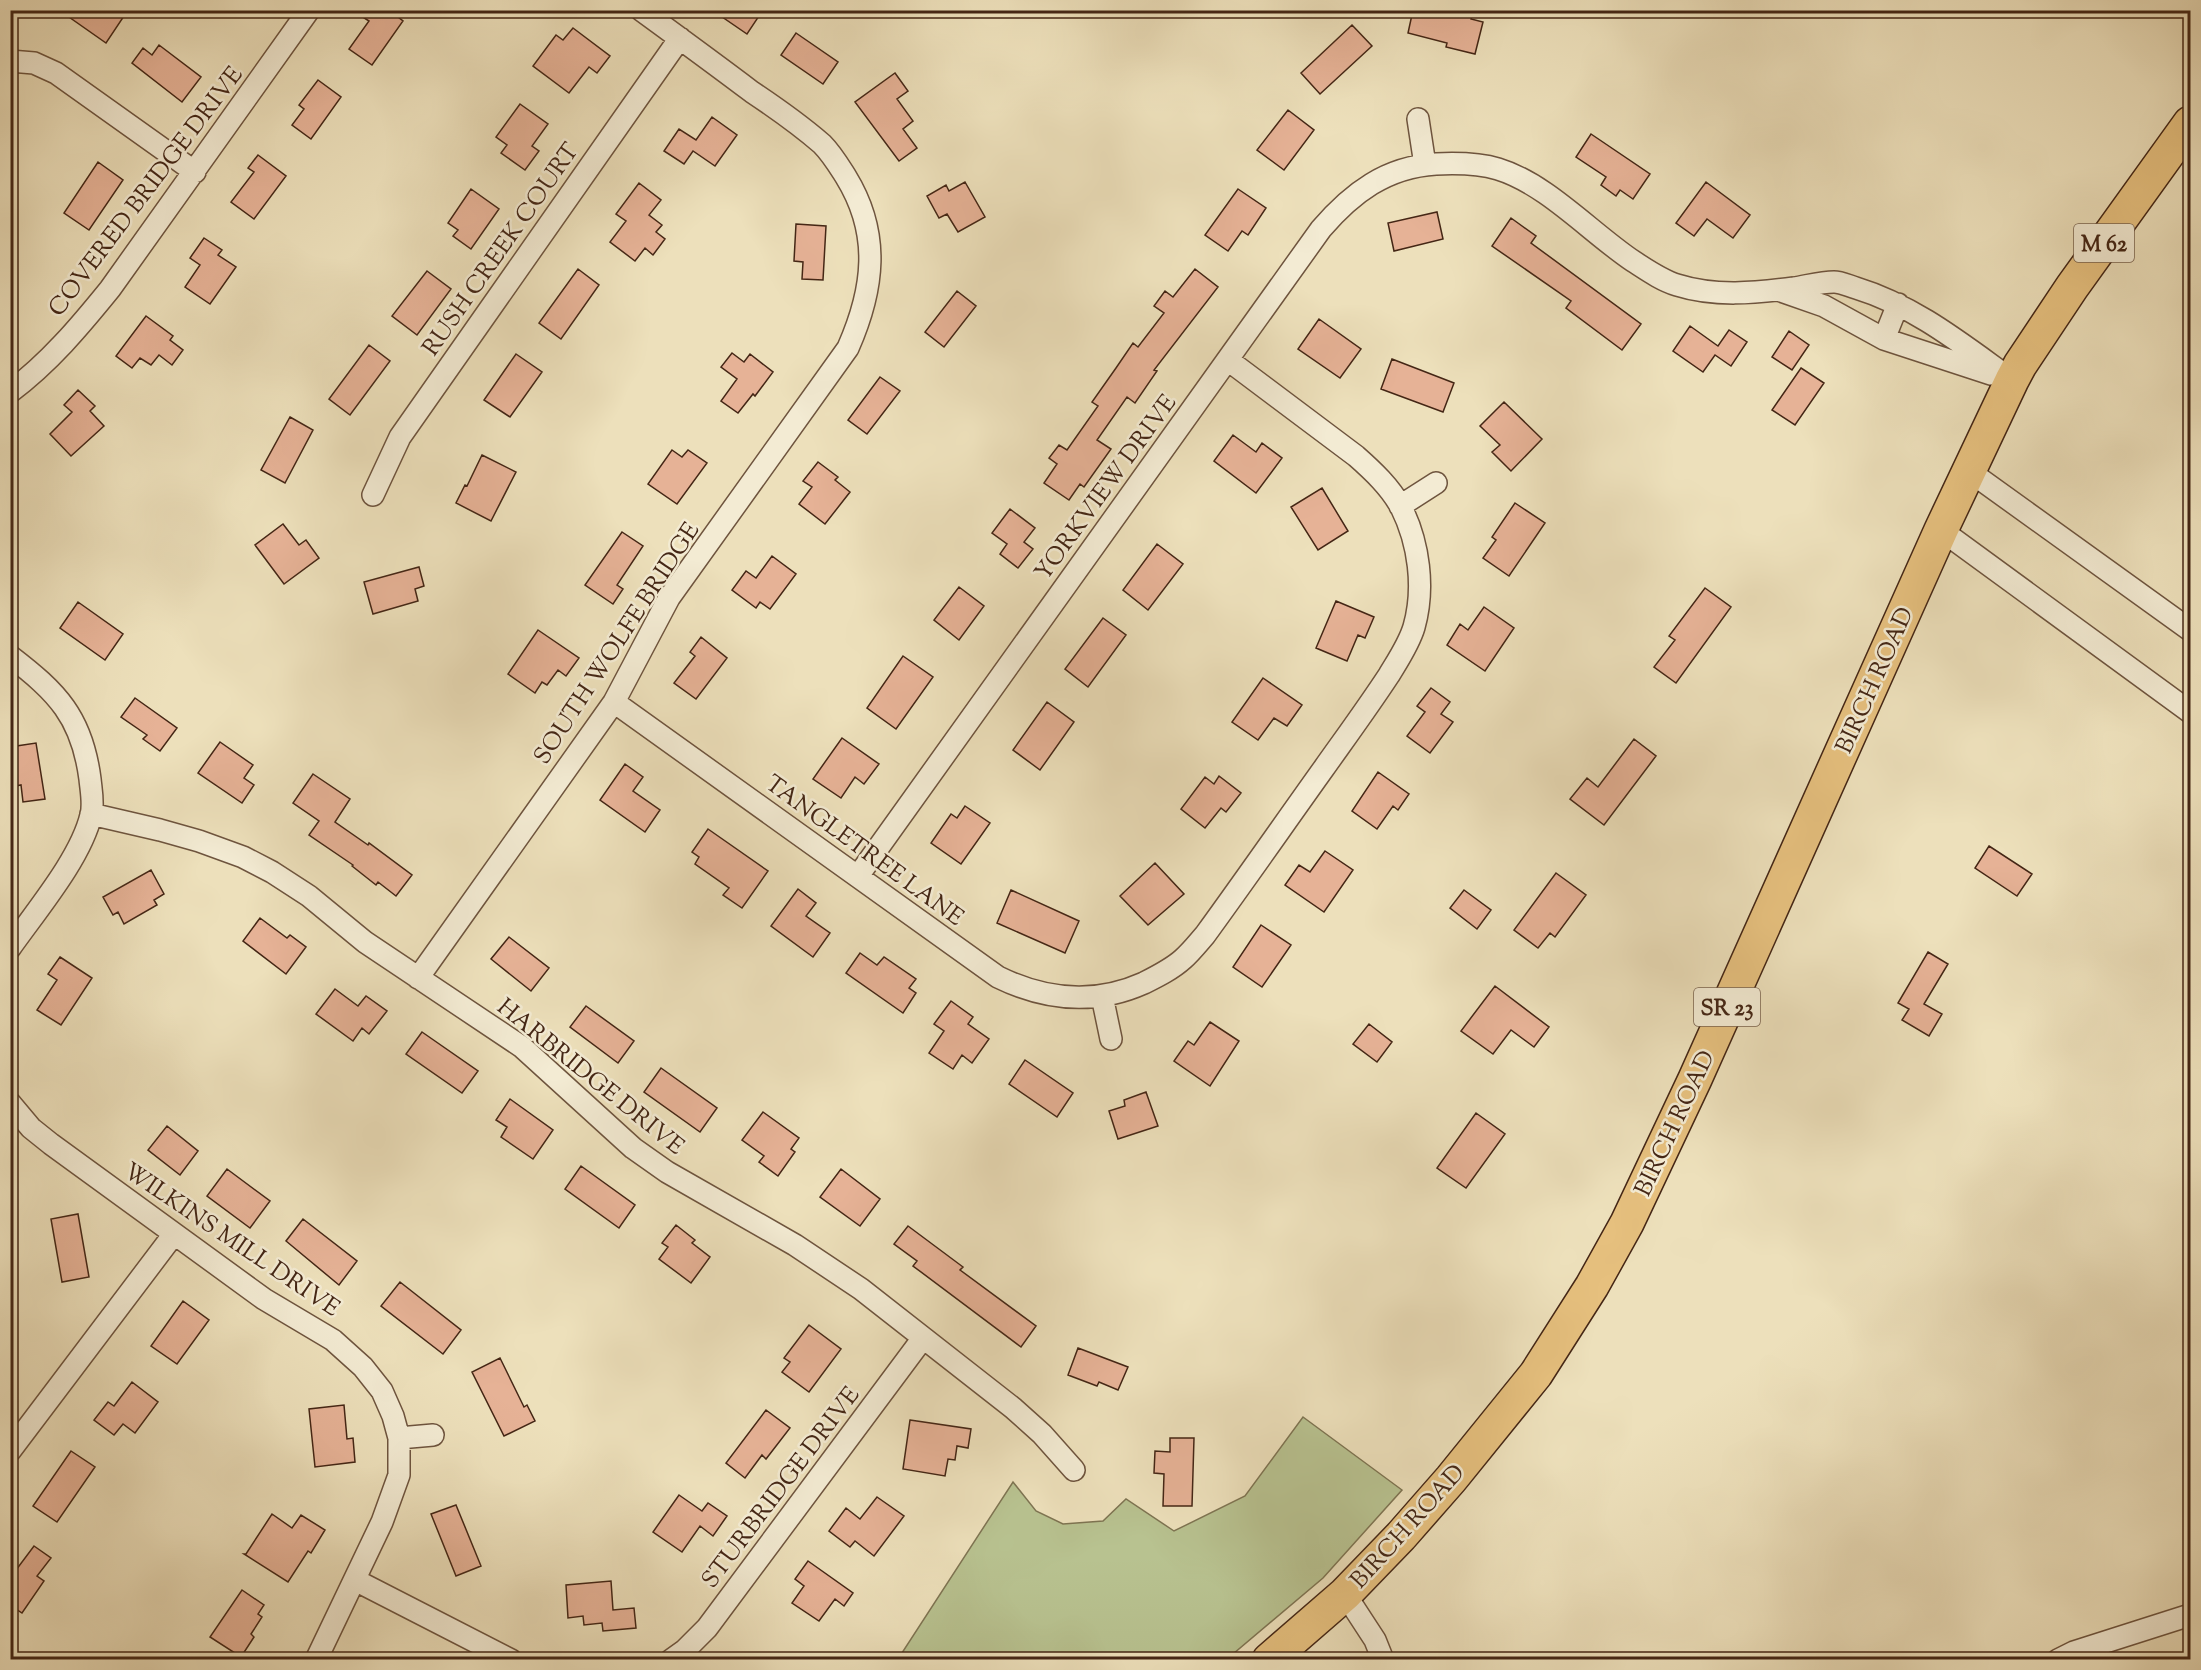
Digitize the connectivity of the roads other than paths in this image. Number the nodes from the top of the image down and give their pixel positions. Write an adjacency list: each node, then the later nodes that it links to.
1 (309, 10): 8 (street, COVERED BRIDGE DRIVE)
2 (641, 10): 3 (street, SOUTH WOLFE BRIDGE)
3 (680, 38): 17 (street, RUSH CREEK COURT); 22 (street, SOUTH WOLFE BRIDGE)
4 (10, 61): 8 (street)
5 (1418, 120): 7 (street)
6 (2190, 123): 13 (main road, M 62)
7 (1425, 165): 9 (street, YORKVIEW DRIVE); 12 (street, YORKVIEW DRIVE)
8 (195, 172): 14 (street, COVERED BRIDGE DRIVE)
9 (1777, 290): 10 (street, YORKVIEW DRIVE); 11 (street)
10 (1898, 304): 11 (street); 13 (street, YORKVIEW DRIVE)
11 (1884, 339): 13 (street)
12 (1228, 360): 18 (street, TANGLETREE LANE); 25 (street, YORKVIEW DRIVE)
13 (2016, 372): 15 (main road, BIRCH ROAD / SR 23)
14 (10, 392)
15 (1969, 471): 19 (main road, BIRCH ROAD / SR 23); 20 (street)
16 (1436, 483): 18 (street)
17 (374, 495)
18 (1400, 506): 28 (street, TANGLETREE LANE)
19 (1941, 530): 23 (street); 38 (main road, BIRCH ROAD / SR 23)
20 (2190, 630)
21 (10, 656): 24 (street)
22 (614, 702): 25 (street, TANGLETREE LANE); 27 (street, SOUTH WOLFE BRIDGE)
23 (2190, 712)
24 (91, 814): 26 (street); 27 (street, HARBRIDGE DRIVE)
25 (858, 876): 28 (street, TANGLETREE LANE)
26 (10, 948)
27 (418, 978): 32 (street, HARBRIDGE DRIVE)
28 (1102, 996): 29 (street)
29 (1112, 1039)
30 (10, 1103): 31 (street, WILKINS MILL DRIVE)
31 (174, 1234): 34 (street, WILKINS MILL DRIVE); 35 (street)
32 (922, 1338): 36 (street, HARBRIDGE DRIVE); 42 (street, STURBRIDGE DRIVE)
33 (433, 1435): 34 (street)
34 (399, 1437): 37 (street, WILKINS MILL DRIVE)
35 (10, 1451)
36 (1074, 1470)
37 (355, 1580): 40 (street, WILKINS MILL DRIVE); 41 (street)
38 (1345, 1594): 43 (main road, SR 23); 44 (street, BIRCH ROAD)
39 (2190, 1615): 45 (street)
40 (316, 1659)
41 (511, 1659)
42 (671, 1659)
43 (1269, 1659)
44 (1383, 1659)
45 (2058, 1659)

